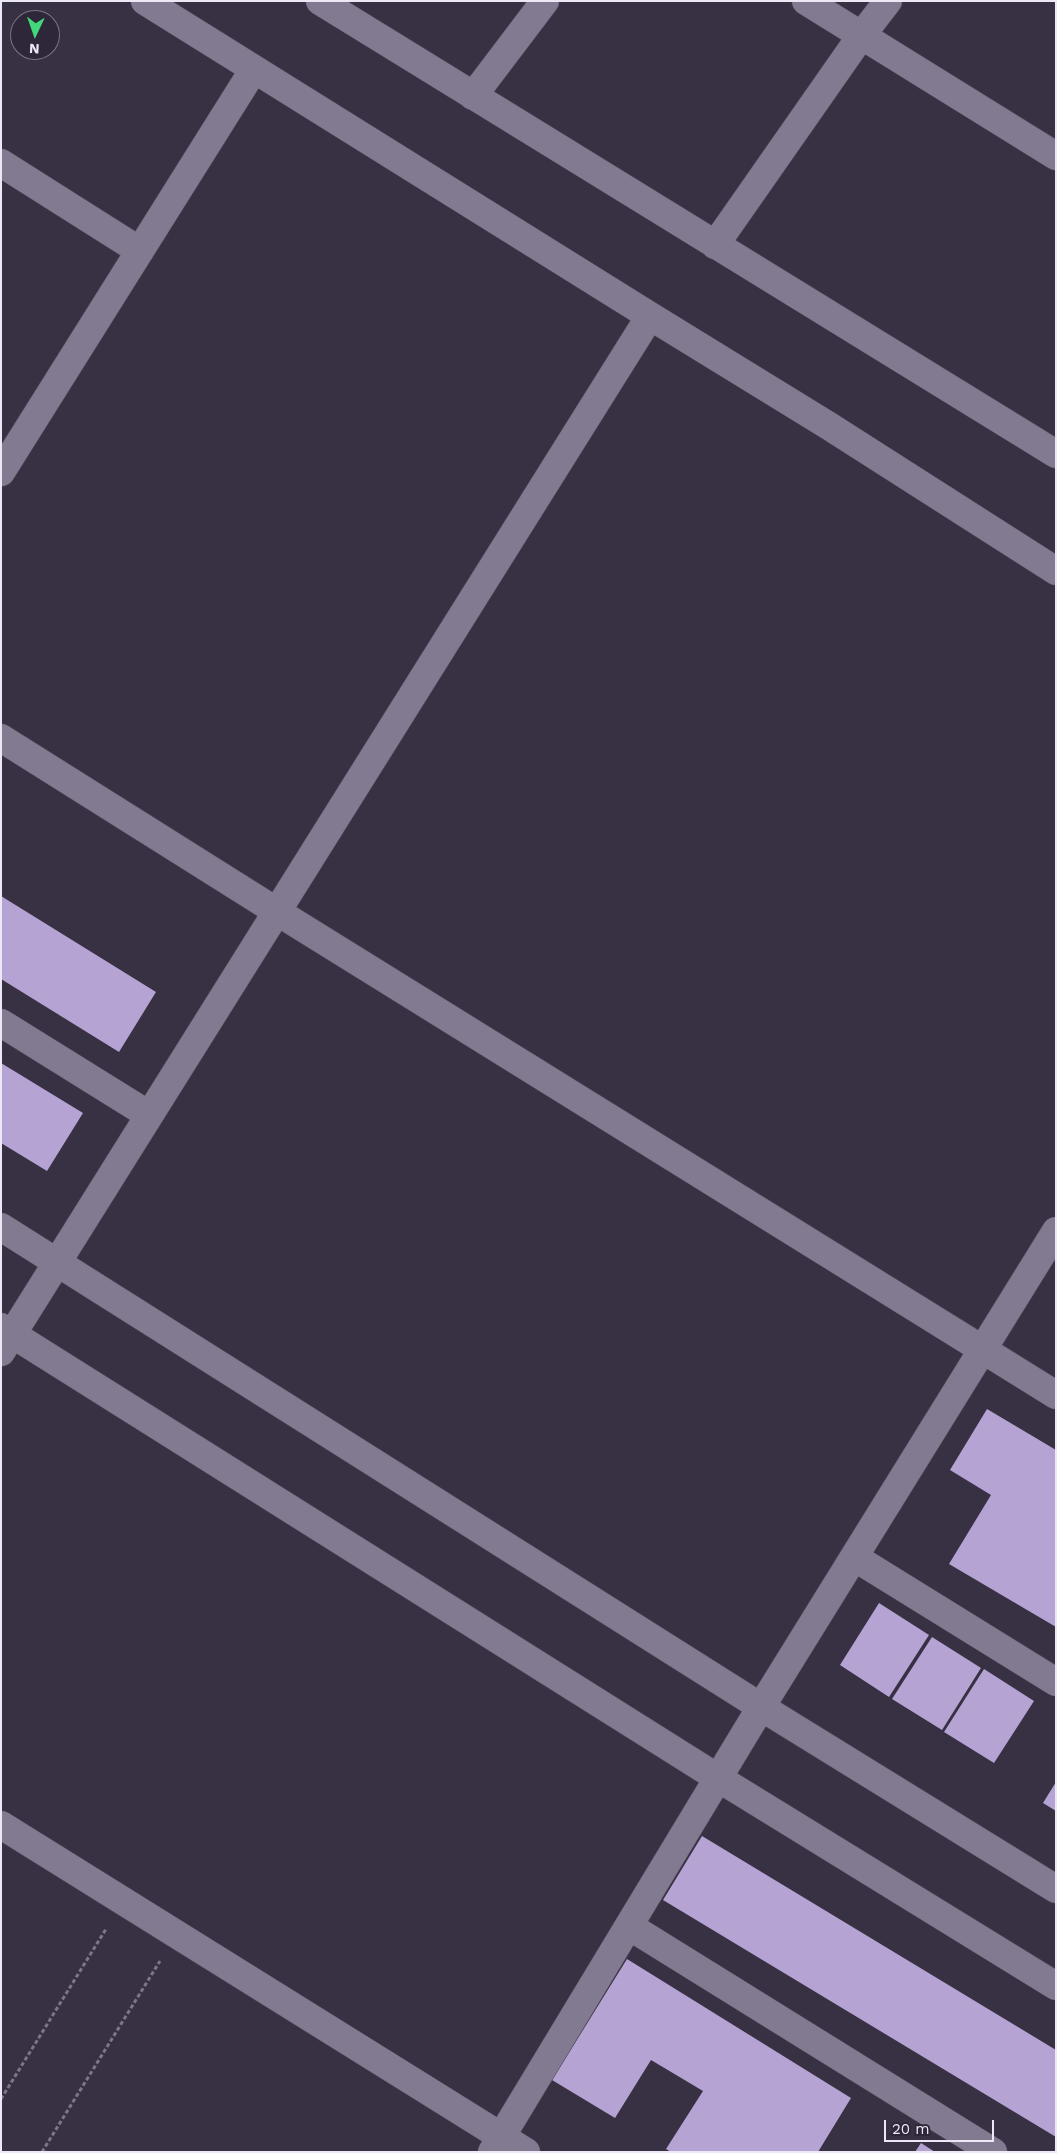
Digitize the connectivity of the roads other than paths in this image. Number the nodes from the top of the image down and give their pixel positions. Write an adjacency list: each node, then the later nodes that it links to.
1 (146, 1): 7 (street)
2 (320, 1): 8 (street)
3 (545, 1): 8 (street)
4 (806, 1): 6 (street)
5 (888, 1): 6 (street)
6 (861, 36): 9 (street); 11 (street)
7 (254, 68): 12 (street); 13 (street)
8 (473, 96): 11 (street)
9 (1056, 156)
10 (1, 164): 12 (street)
11 (715, 245): 14 (street)
12 (140, 251): 15 (street)
13 (650, 316): 16 (street); 18 (street)
14 (1056, 454)
15 (1, 472)
16 (1056, 571)
17 (1, 738): 18 (street)
18 (276, 911): 20 (street); 25 (street)
19 (1, 1023): 20 (street)
20 (149, 1115): 23 (street)
21 (1, 1228): 23 (street)
22 (1056, 1231): 25 (street)
23 (58, 1262): 24 (street); 29 (street)
24 (5, 1338): 30 (street)
25 (982, 1350): 26 (street); 27 (street)
26 (1056, 1396)
27 (854, 1557): 28 (street); 29 (street)
28 (1056, 1682)
29 (761, 1707): 30 (street); 32 (street)
30 (718, 1778): 33 (street); 34 (street)
31 (1, 1825): 35 (street)
32 (1056, 1889)
33 (629, 1926): 35 (street); 37 (street)
34 (1056, 1986)
35 (497, 2144): 36 (street)
36 (526, 2152)
37 (993, 2152)

